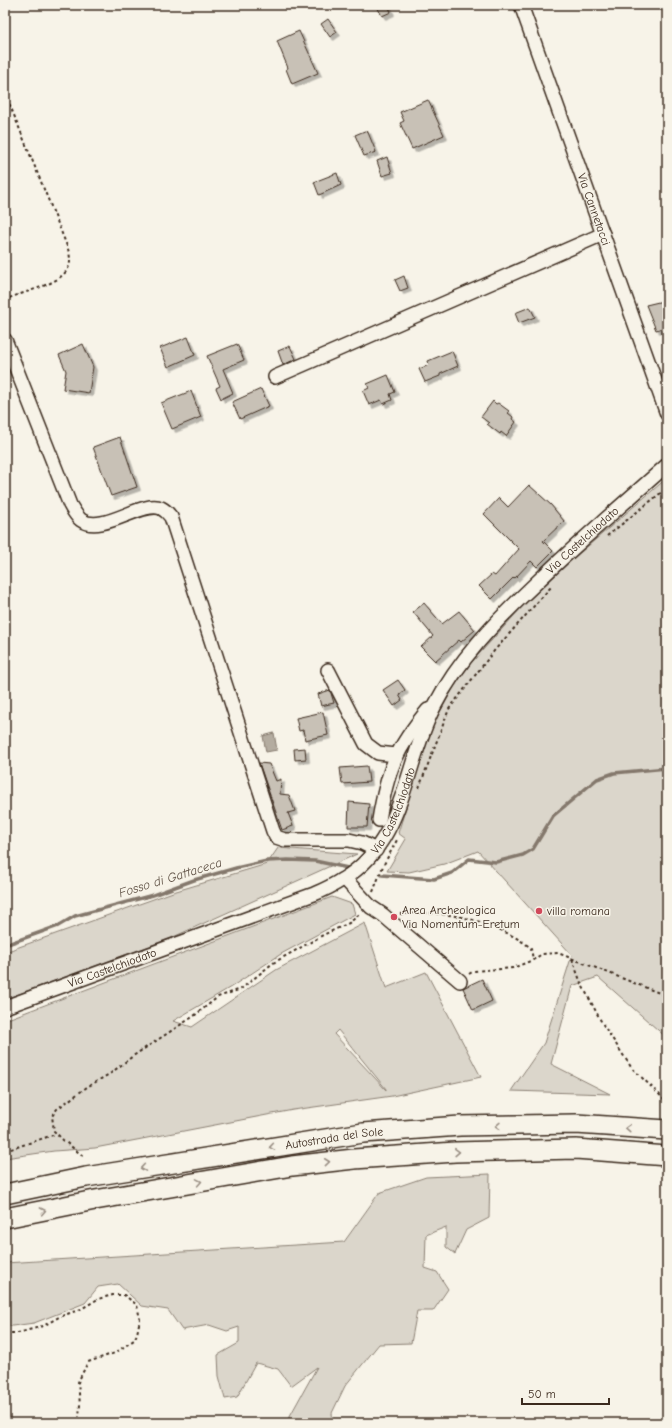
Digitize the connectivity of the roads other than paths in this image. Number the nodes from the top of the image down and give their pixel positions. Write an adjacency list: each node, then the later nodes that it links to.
1 (521, 5): 2 (street, Via Cannetacci)
2 (603, 234): 4 (street); 5 (street, Via Cannetacci)
3 (5, 340): 11 (street)
4 (275, 377)
5 (667, 414)
6 (667, 465): 8 (street, Via Castelchiodato)
7 (328, 670): 9 (street)
8 (438, 698): 9 (street); 11 (street, Via Castelchiodato)
9 (396, 756): 10 (street)
10 (379, 820)
11 (376, 850): 12 (street, Via Castelchiodato)
12 (345, 879): 13 (street); 14 (street, Via Castelchiodato)
13 (460, 980)
14 (5, 1007)
15 (667, 1130): 17 (highway, Autostrada del Sole, one-way to 17)
16 (667, 1156): 18 (highway, Autostrada del Sole, one-way to 16)
17 (5, 1194)
18 (5, 1218)

